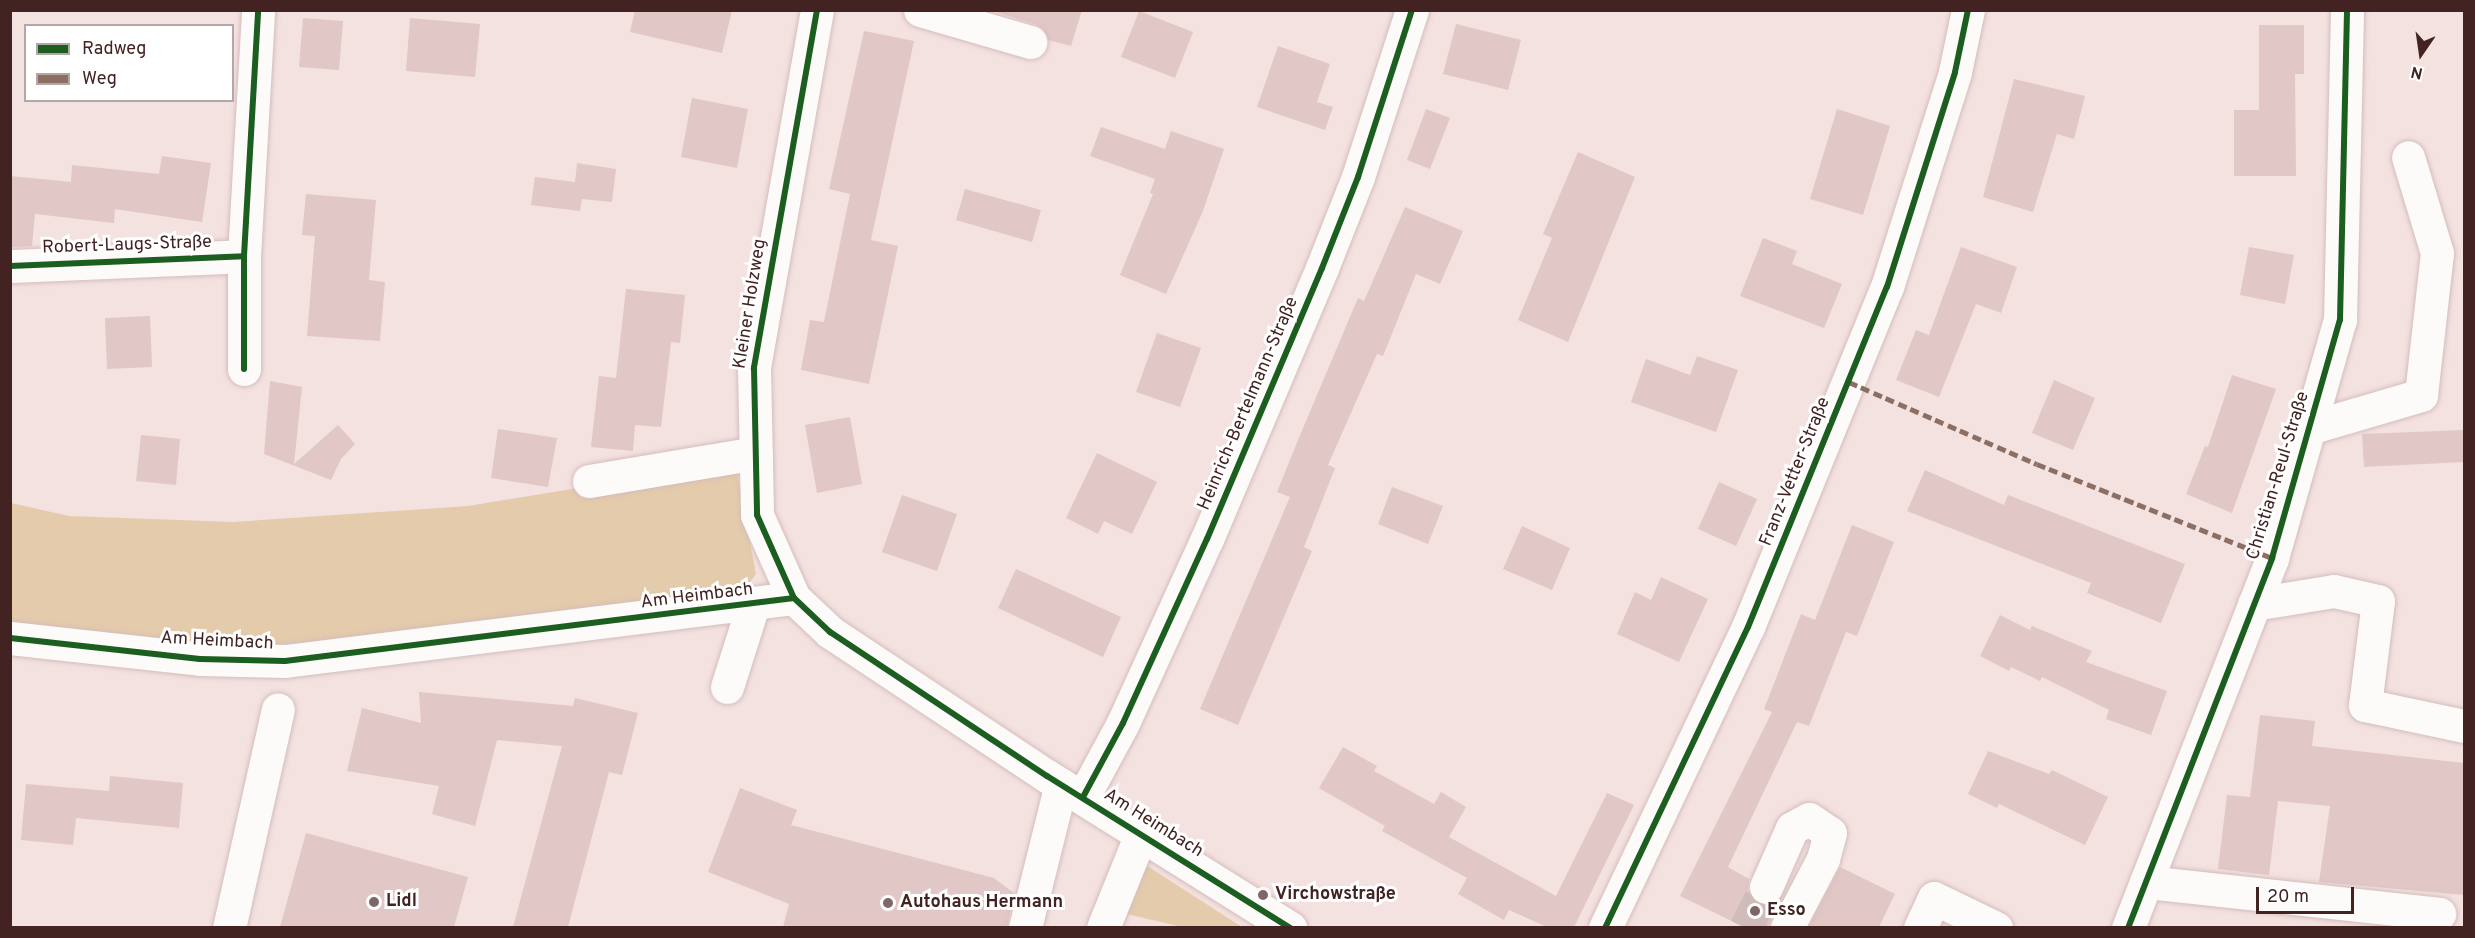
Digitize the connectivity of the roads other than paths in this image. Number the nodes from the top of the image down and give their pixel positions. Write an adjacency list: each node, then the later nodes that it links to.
1 (258, 10): 9 (street)
2 (817, 10): 13 (street, Kleiner Holzweg)
3 (920, 10): 7 (street)
4 (1412, 10): 22 (street, Heinrich-Bertelmann-Straße)
5 (1968, 10): 31 (street, Franz-Vetter-Straße)
6 (2347, 10): 12 (street, Christian-Reul-Straße)
7 (1030, 42)
8 (2408, 157): 12 (street)
9 (244, 256): 10 (street, Robert-Laugs-Straße); 11 (street)
10 (10, 266)
11 (244, 369)
12 (2309, 428): 16 (street, Christian-Reul-Straße)
13 (756, 453): 14 (street); 15 (street, Kleiner Holzweg)
14 (589, 481)
15 (794, 598): 17 (street, Am Heimbach); 22 (street, Am Heimbach)
16 (2254, 604): 21 (street); 24 (street, Christian-Reul-Straße)
17 (753, 605): 18 (street, Am Heimbach); 19 (street)
18 (10, 638)
19 (727, 687)
20 (278, 709): 27 (street)
21 (2464, 726)
22 (1072, 791): 23 (street, Am Heimbach); 28 (street, Heinrich-Bertelmann-Straße)
23 (1141, 834): 29 (street); 30 (street, Am Heimbach)
24 (2146, 882): 26 (street); 35 (street, Christian-Reul-Straße)
25 (1766, 887): 32 (street)
26 (2439, 914)
27 (229, 927)
28 (1025, 927)
29 (1103, 927)
30 (1290, 927)
31 (1605, 927)
32 (1787, 927)
33 (1920, 927): 34 (street)
34 (1996, 927)
35 (2128, 927)

